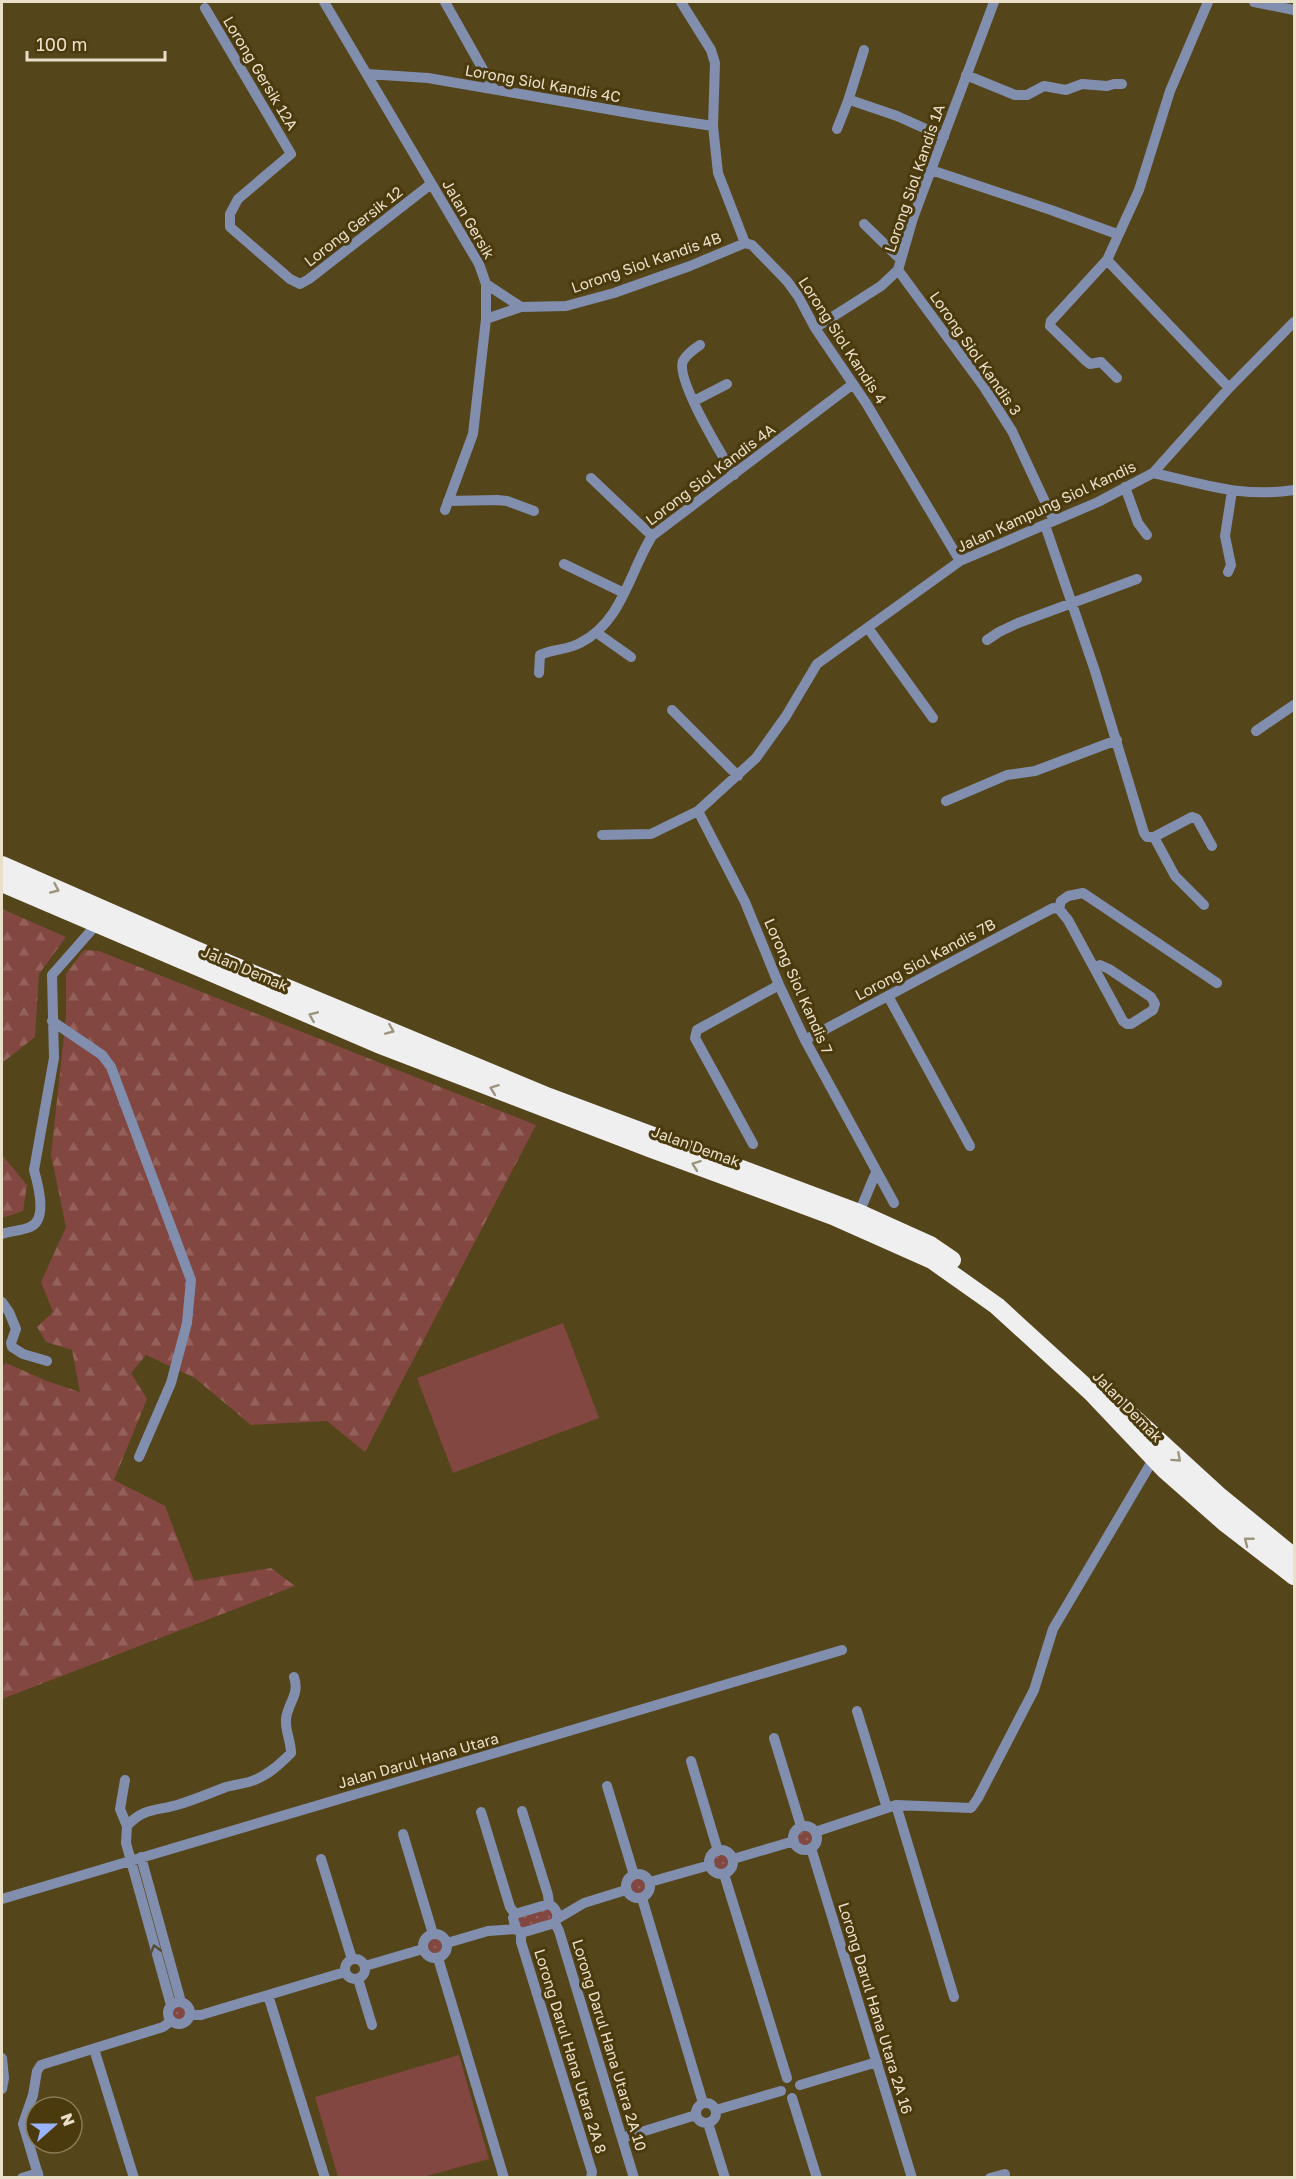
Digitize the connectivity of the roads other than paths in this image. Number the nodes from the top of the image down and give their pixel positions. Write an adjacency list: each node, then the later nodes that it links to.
1 (324, 2): 10 (street, Jalan Gersik)
2 (445, 2): 13 (street)
3 (681, 2): 15 (street)
4 (994, 2): 11 (street, Lorong Siol Kandis 1A)
5 (1208, 2): 22 (street)
6 (1254, 2): 8 (street)
7 (205, 8): 18 (street, Lorong Gersik 12A)
8 (1294, 10)
9 (864, 50): 14 (street)
10 (367, 74): 13 (street, Lorong Siol Kandis 4C); 20 (street, Jalan Gersik)
11 (966, 75): 12 (street); 17 (street, Lorong Siol Kandis 1A)
12 (1122, 84)
13 (494, 89): 15 (street, Lorong Siol Kandis 4C)
14 (848, 101): 16 (street); 17 (street)
15 (714, 126): 23 (street)
16 (837, 129)
17 (944, 136): 19 (street, Lorong Siol Kandis 1A)
18 (291, 154): 20 (street, Lorong Gersik 12)
19 (931, 170): 22 (street); 25 (street, Lorong Siol Kandis 1A)
20 (431, 184): 26 (street, Jalan Gersik)
21 (864, 224): 25 (street, Lorong Siol Kandis 3)
22 (1117, 234): 24 (street)
23 (745, 243): 27 (street, Lorong Siol Kandis 4B); 30 (street, Lorong Siol Kandis 4)
24 (1107, 260): 32 (street); 35 (street)
25 (899, 264): 30 (street, Lorong Siol Kandis 1A); 44 (street, Lorong Siol Kandis 3)
26 (486, 284): 27 (street); 28 (street, Jalan Gersik)
27 (521, 306): 28 (street)
28 (486, 319): 43 (street, Jalan Gersik)
29 (1294, 322): 35 (street, Jalan Kampung Siol Kandis)
30 (815, 328): 34 (street, Lorong Siol Kandis 4)
31 (700, 345): 36 (street)
32 (1117, 378)
33 (727, 384): 36 (street)
34 (853, 384): 38 (street, Lorong Siol Kandis 4A); 47 (street, Lorong Siol Kandis 4)
35 (1229, 388): 37 (street, Jalan Kampung Siol Kandis)
36 (694, 401): 38 (street)
37 (1153, 473): 40 (street, Jalan Kampung Siol Kandis); 42 (street)
38 (734, 475): 46 (street, Lorong Siol Kandis 4A)
39 (591, 478): 46 (street)
40 (1125, 488): 44 (street, Jalan Kampung Siol Kandis); 45 (street)
41 (1294, 490): 42 (street)
42 (1232, 491): 49 (street)
43 (534, 511)
44 (1050, 523): 47 (street, Jalan Kampung Siol Kandis); 52 (street, Lorong Siol Kandis 3)
45 (1147, 535)
46 (652, 536): 51 (street, Lorong Siol Kandis 4A)
47 (960, 561): 53 (street, Jalan Kampung Siol Kandis)
48 (564, 564): 51 (street)
49 (1228, 572)
50 (1137, 579): 52 (street)
51 (624, 593): 54 (street, Lorong Siol Kandis 4A)
52 (1072, 603): 55 (street); 62 (street, Lorong Siol Kandis 3)
53 (868, 628): 60 (street); 63 (street, Jalan Kampung Siol Kandis)
54 (597, 633): 56 (street); 57 (street, Lorong Siol Kandis 4A)
55 (987, 640)
56 (631, 657)
57 (539, 673)
58 (1294, 705): 61 (street)
59 (672, 710): 63 (street)
60 (933, 718)
61 (1256, 731)
62 (1117, 740): 64 (street); 67 (street, Lorong Siol Kandis 3)
63 (738, 776): 65 (street, Jalan Kampung Siol Kandis)
64 (946, 801)
65 (698, 811): 66 (street, Jalan Kampung Siol Kandis); 76 (street, Lorong Siol Kandis 7)
66 (602, 835)
67 (1154, 837): 68 (street); 71 (street)
68 (1212, 846)
69 (2, 865): 84 (highway, Jalan Demak, one-way to 84)
70 (2, 883): 73 (highway, Jalan Demak)
71 (1204, 905)
72 (1059, 909): 74 (street); 75 (street, Lorong Siol Kandis 7B); 77 (street, Lorong Siol Kandis 7B)
73 (96, 925): 78 (street); 89 (highway, Jalan Demak, one-way to 73)
74 (1094, 968): 74 (street)
75 (1217, 983)
76 (779, 985): 79 (street, Lorong Siol Kandis 7); 80 (street)
77 (888, 996): 79 (street, Lorong Siol Kandis 7B); 81 (street)
78 (52, 1021): 85 (street); 88 (street)
79 (805, 1040): 82 (street, Lorong Siol Kandis 7)
80 (753, 1144)
81 (970, 1146)
82 (876, 1172): 83 (street, Lorong Siol Kandis 7); 84 (street)
83 (894, 1203)
84 (859, 1212): 90 (highway, Jalan Demak, one-way to 90)
85 (2, 1234)
86 (2, 1302): 87 (street)
87 (47, 1361)
88 (139, 1457)
89 (1154, 1458): 91 (highway, Jalan Demak, one-way to 89); 99 (street)
90 (1294, 1557)
91 (1294, 1576)
92 (842, 1650): 110 (street, Jalan Darul Hana Utara)
93 (294, 1677): 102 (street)
94 (857, 1711): 99 (street)
95 (774, 1738): 103 (street)
96 (691, 1761): 108 (street)
97 (125, 1780): 102 (street)
98 (607, 1786): 114 (street)
99 (892, 1806): 104 (street); 132 (street)
100 (522, 1811): 120 (street, Lorong Darul Hana Utara 2A 10)
101 (481, 1812): 122 (street, Lorong Darul Hana Utara 2A 8)
102 (127, 1826): 110 (street)
103 (801, 1826): 104 (street); 106 (street)
104 (815, 1832): 107 (street)
105 (403, 1834): 123 (street)
106 (794, 1841): 107 (street); 111 (street)
107 (811, 1848): 139 (street, Lorong Darul Hana Utara 2A 16)
108 (718, 1851): 111 (street); 112 (street)
109 (321, 1858): 127 (street)
110 (135, 1859): 118 (street, Jalan Darul Hana Utara); 133 (street)
111 (733, 1859): 113 (street)
112 (710, 1865): 113 (street); 115 (street)
113 (724, 1874): 140 (street)
114 (634, 1875): 115 (street); 116 (street)
115 (650, 1882): 117 (street)
116 (626, 1890): 117 (street); 119 (street)
117 (642, 1898): 145 (street)
118 (2, 1899)
119 (584, 1903): 120 (street); 121 (street)
120 (551, 1905): 121 (street, Lorong Darul Hana Utara 2A 10); 122 (street)
121 (556, 1921): 122 (street); 149 (street, Lorong Darul Hana Utara 2A 10)
122 (516, 1923): 124 (street); 156 (street, Lorong Darul Hana Utara 2A 8)
123 (433, 1934): 124 (street); 125 (street)
124 (447, 1942): 126 (street)
125 (423, 1949): 126 (street); 128 (street)
126 (438, 1958): 155 (street)
127 (352, 1959): 128 (street); 129 (street)
128 (365, 1966): 130 (street)
129 (345, 1972): 130 (street); 131 (street)
130 (358, 1979): 136 (street)
131 (268, 1995): 134 (street); 154 (street)
132 (954, 1996)
133 (176, 2004): 134 (street); 135 (street)
134 (190, 2015): 135 (street)
135 (171, 2021): 137 (street)
136 (372, 2025)
137 (94, 2049): 151 (street); 153 (street)
138 (2, 2058): 142 (street)
139 (877, 2062): 141 (street); 160 (street, Lorong Darul Hana Utara 2A 16)
140 (787, 2078): 141 (street); 143 (street)
141 (800, 2085): 144 (street)
142 (2, 2089)
143 (781, 2091): 144 (street); 146 (street)
144 (792, 2098): 159 (street)
145 (703, 2103): 146 (street); 147 (street)
146 (716, 2110): 148 (street)
147 (696, 2115): 148 (street); 149 (street)
148 (708, 2123): 158 (street)
149 (622, 2138): 157 (street, Lorong Darul Hana Utara 2A 10)
150 (1005, 2174): 161 (street)
151 (38, 2175): 152 (street)
152 (22, 2178)
153 (134, 2178)
154 (325, 2178)
155 (504, 2178)
156 (591, 2178)
157 (634, 2178)
158 (725, 2178)
159 (817, 2178)
160 (912, 2178)
161 (990, 2178)

